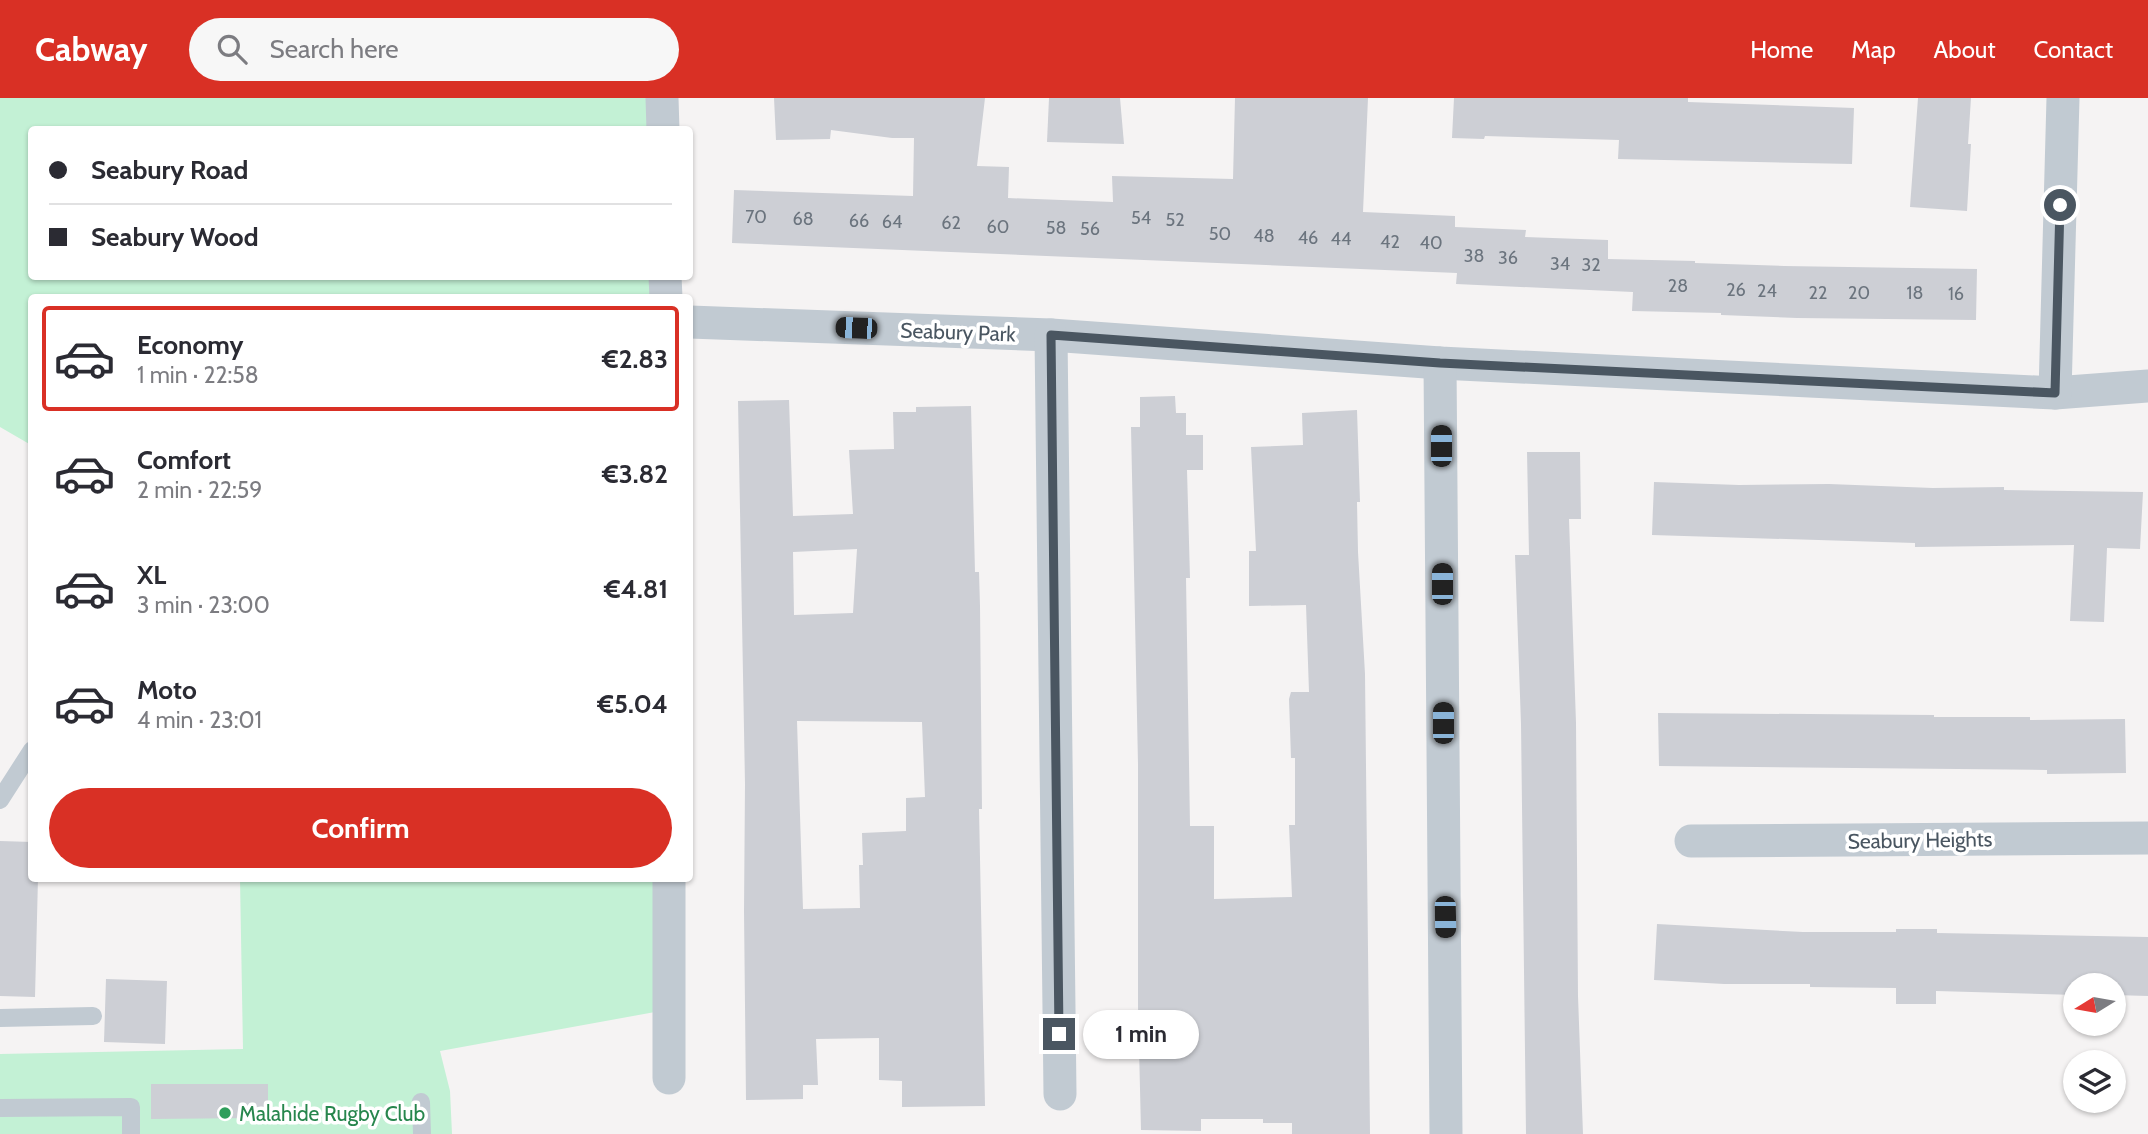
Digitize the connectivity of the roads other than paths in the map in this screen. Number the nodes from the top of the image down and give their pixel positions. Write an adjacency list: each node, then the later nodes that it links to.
1 (662, 98): 3 (street)
2 (2063, 98): 8 (street)
3 (663, 126)
4 (693, 322): 5 (street, Seabury Park)
5 (1051, 335): 6 (street, Seabury Park); 17 (street)
6 (1440, 363): 8 (street, Seabury Park); 22 (street)
7 (2148, 386): 8 (street, Seabury Park)
8 (2055, 393)
9 (28, 756): 10 (lane)
10 (0, 800)
11 (2148, 838): 12 (street, Seabury Heights)
12 (1691, 841)
13 (669, 882): 16 (street)
14 (93, 1016): 15 (lane)
15 (0, 1018)
16 (668, 1078)
17 (1060, 1094)
18 (421, 1102): 21 (lane)
19 (0, 1108): 20 (lane)
20 (131, 1134)
21 (422, 1134)
22 (1446, 1134)

